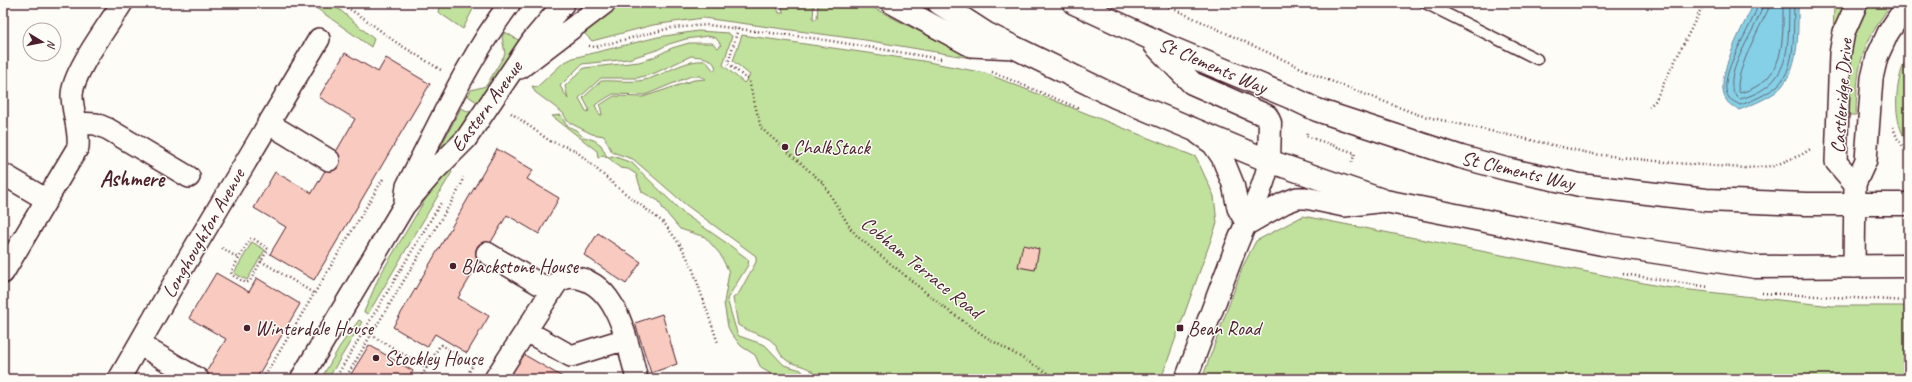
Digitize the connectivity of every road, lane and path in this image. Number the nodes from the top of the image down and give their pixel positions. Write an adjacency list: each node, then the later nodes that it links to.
1 (122, 3): 29 (street)
2 (340, 3): 22 (path)
3 (510, 3): 47 (street, Eastern Avenue)
4 (564, 3): 23 (street, Eastern Avenue)
5 (605, 3): 23 (street)
6 (892, 3): 18 (street)
7 (939, 3): 18 (main road)
8 (1074, 3): 16 (main road, St Clements Way)
9 (1161, 3): 24 (path)
10 (1425, 3): 20 (lane)
11 (1704, 3): 25 (path)
12 (1857, 3): 42 (street, Castleridge Drive)
13 (1908, 3): 42 (street, Castleridge Drive)
14 (738, 29): 17 (path); 19 (path); 72 (path, Cobham Terrace Road)
15 (318, 38): 30 (street, Longhoughton Avenue)
16 (1149, 38): 27 (main road, St Clements Way); 36 (main road, St Clements Way)
17 (585, 42)
18 (1015, 48): 32 (main road)
19 (944, 59)
20 (1537, 59)
21 (986, 70): 26 (path)
22 (446, 72)
23 (509, 77): 47 (street, Eastern Avenue)
24 (1328, 80): 27 (path); 33 (path)
25 (1649, 107)
26 (1080, 108)
27 (1317, 110): 41 (path); 42 (main road, St Clements Way)
28 (510, 112): 59 (path)
29 (76, 123): 40 (street); 44 (street)
30 (268, 124): 35 (street); 60 (street, Longhoughton Avenue)
31 (1893, 126): 34 (path)
32 (1191, 128): 36 (main road); 48 (street)
33 (1813, 148)
34 (1909, 154)
35 (329, 160)
36 (1269, 161): 41 (main road); 48 (street)
37 (3, 174): 44 (street)
38 (464, 174): 57 (path)
39 (384, 176): 55 (path)
40 (189, 177)
41 (1343, 185): 45 (main road)
42 (1855, 194): 46 (main road, St Clements Way); 52 (street, Castleridge Drive)
43 (444, 198): 66 (path)
44 (47, 200): 53 (street)
45 (1386, 201): 48 (street); 52 (main road)
46 (1909, 204)
47 (404, 206): 65 (street, Eastern Avenue)
48 (1247, 224): 73 (street)
49 (487, 253): 54 (street)
50 (261, 261): 50 (path); 55 (path)
51 (1909, 266): 52 (main road)
52 (1854, 267)
53 (3, 273)
54 (551, 291): 56 (street); 58 (street)
55 (316, 294): 64 (path)
56 (526, 331): 58 (street); 70 (street)
57 (371, 335): 61 (path); 67 (path)
58 (626, 339): 71 (street)
59 (718, 343)
60 (139, 344): 62 (street, Longhoughton Avenue); 63 (street)
61 (427, 368): 68 (path); 69 (path)
62 (119, 379)
63 (198, 379)
64 (263, 379)
65 (301, 379)
66 (335, 379)
67 (345, 379)
68 (420, 379)
69 (465, 379)
70 (495, 379)
71 (637, 379)
72 (1058, 379)
73 (1186, 379)

